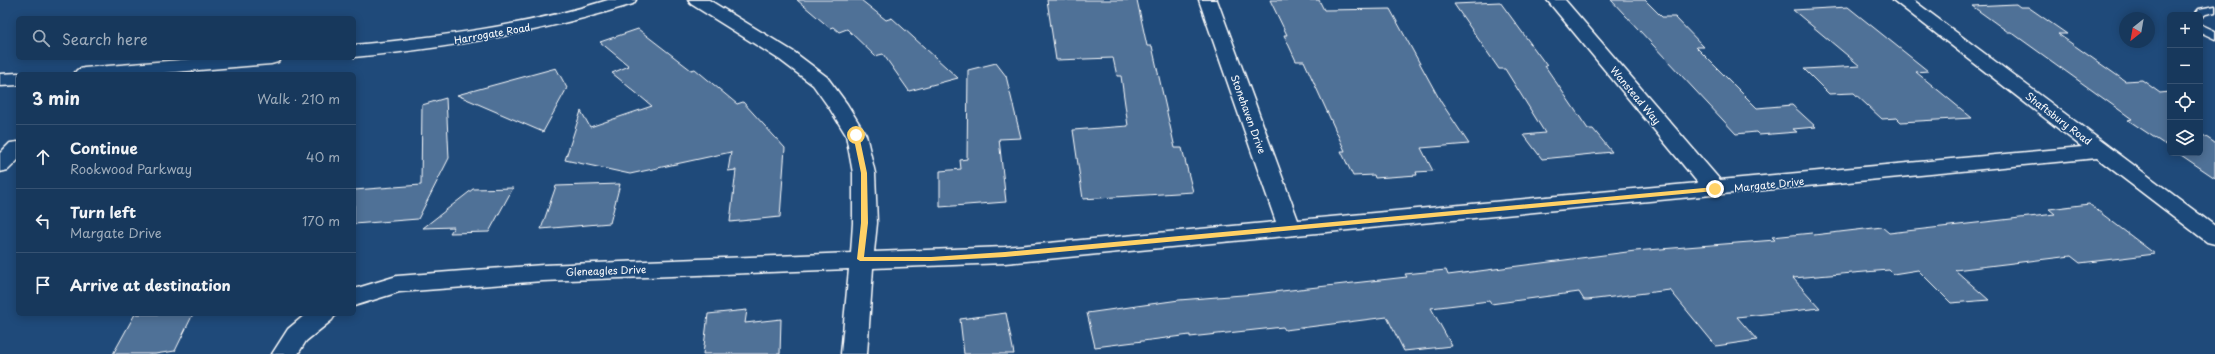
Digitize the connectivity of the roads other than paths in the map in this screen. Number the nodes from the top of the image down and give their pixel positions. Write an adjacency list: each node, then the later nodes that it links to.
1 (627, 0): 10 (street, Harrogate Road)
2 (697, 0): 21 (street)
3 (1208, 0): 19 (street, Stonehaven Drive)
4 (1556, 0): 18 (street, Wanstead Way)
5 (1902, 0): 16 (street, Shaftsbury Road)
6 (2215, 9): 7 (lane)
7 (2202, 12)
8 (2203, 29): 9 (lane)
9 (2215, 36)
10 (356, 51)
11 (248, 60): 12 (street)
12 (114, 72)
13 (16, 79): 14 (street)
14 (0, 80)
15 (16, 150): 17 (street)
16 (2103, 151): 18 (street, Margate Drive); 20 (street, Shaftsbury Road)
17 (0, 165)
18 (1715, 189): 19 (street, Margate Drive)
19 (1290, 229): 21 (street, Margate Drive)
20 (2215, 237)
21 (860, 259): 22 (street, Gleneagles Drive); 25 (street)
22 (356, 297)
23 (321, 316): 24 (street)
24 (285, 354)
25 (854, 354)

